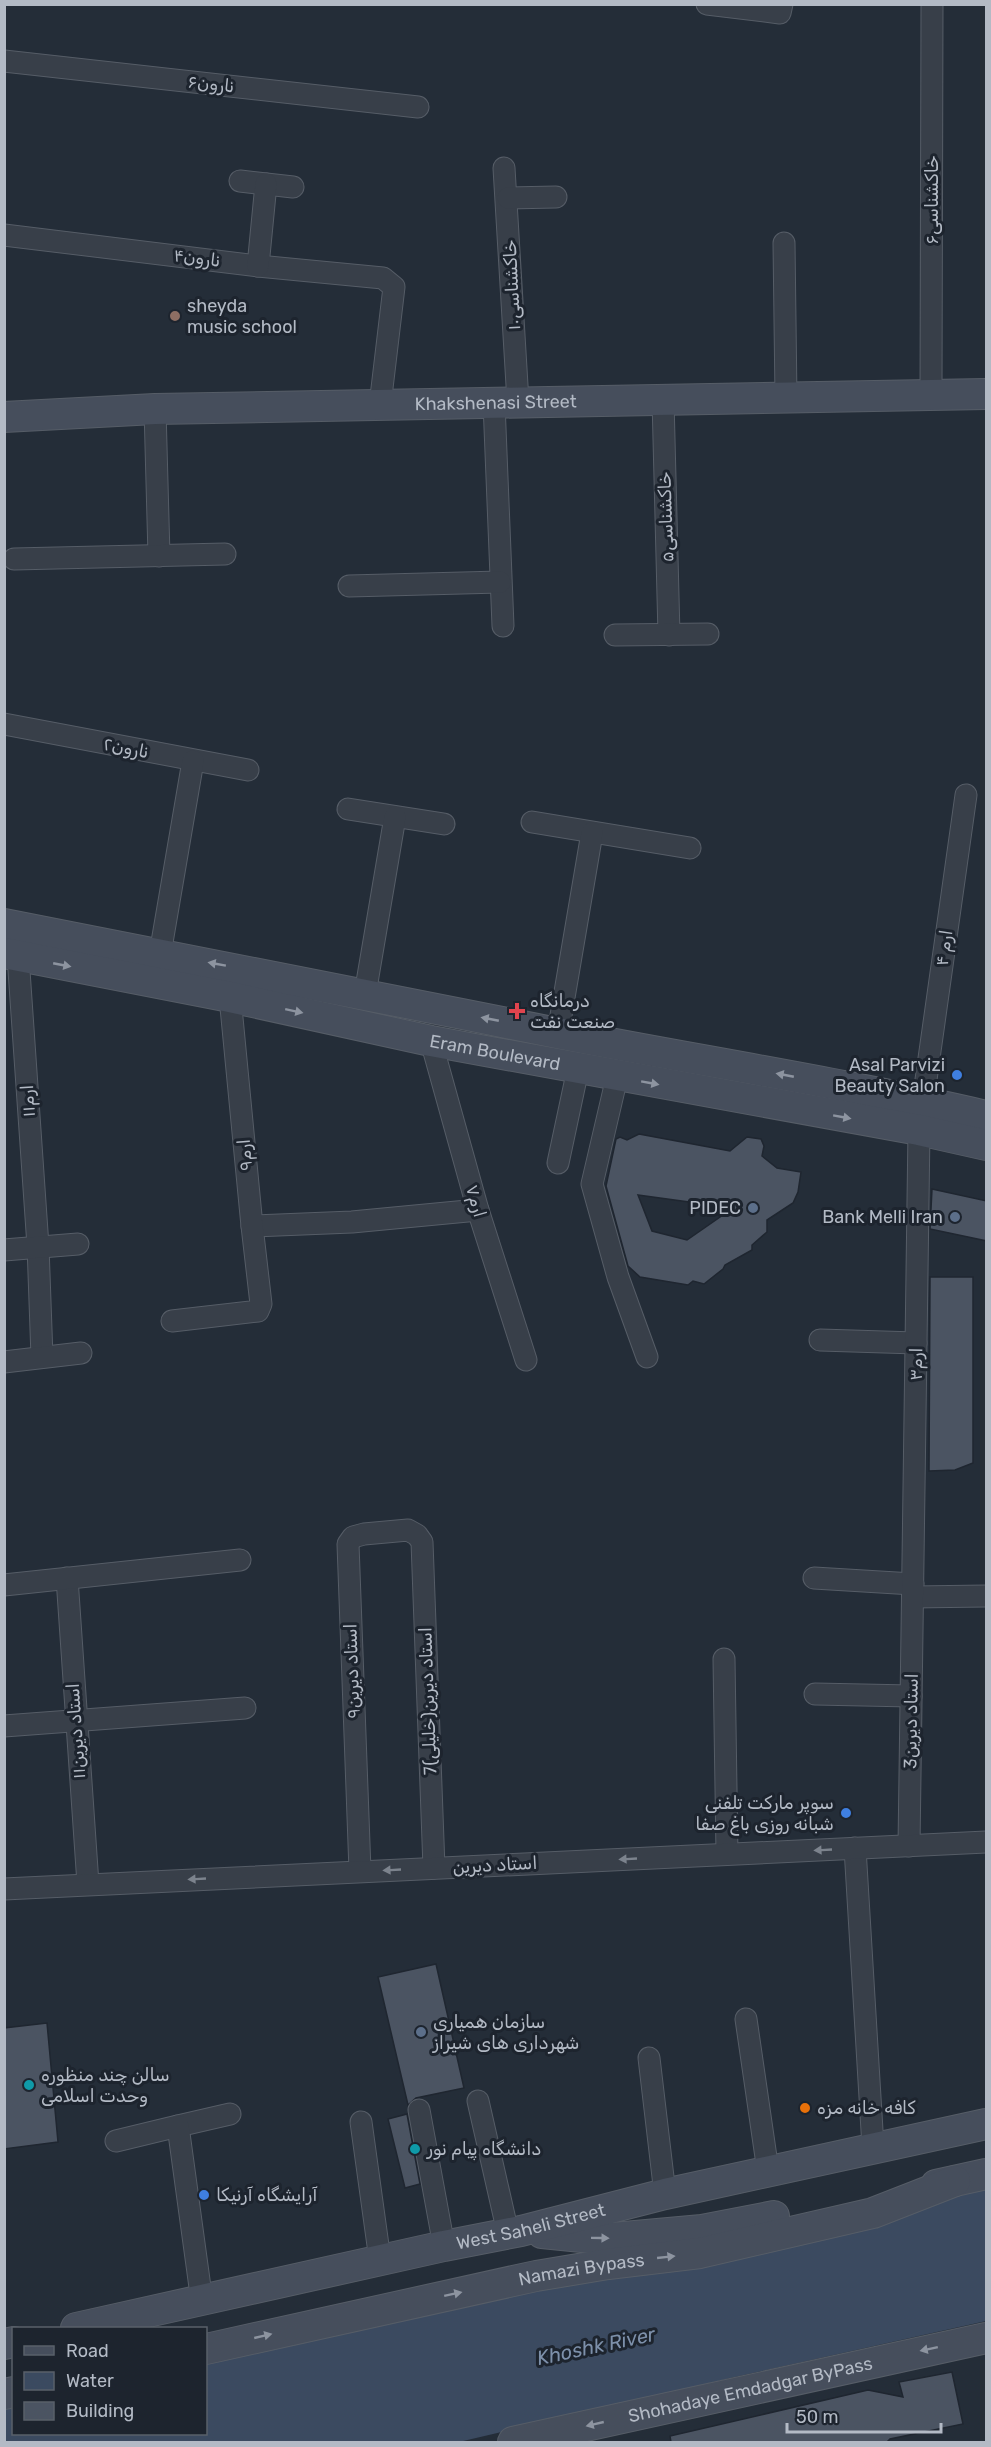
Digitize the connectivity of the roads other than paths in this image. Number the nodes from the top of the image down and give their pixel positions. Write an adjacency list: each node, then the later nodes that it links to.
1 (707, 4): 3 (street)
2 (932, 6): 16 (street, خاکشناسی۶)
3 (781, 9)
4 (4, 61): 5 (street, نارون۶)
5 (418, 107)
6 (504, 168): 11 (street, خاکشناسی۱۰)
7 (240, 181): 8 (street)
8 (266, 184): 9 (street); 14 (street)
9 (293, 187)
10 (556, 197): 11 (street)
11 (508, 198): 19 (street, خاکشناسی۱۰)
12 (4, 235): 14 (street, نارون۴)
13 (784, 243): 17 (street)
14 (258, 266): 20 (street, نارون۴)
15 (987, 394): 16 (main road, Khakshenasi Street)
16 (931, 395): 17 (main road, Khakshenasi Street)
17 (786, 398): 18 (main road, Khakshenasi Street)
18 (663, 400): 19 (main road, Khakshenasi Street); 31 (street, خاکشناسی۵)
19 (506, 403): 20 (main road, Khakshenasi Street); 26 (street, خاکشناسی۱۰)
20 (380, 405): 21 (main road, Khakshenasi Street)
21 (155, 409): 22 (main road, Khakshenasi Street); 24 (street)
22 (4, 417)
23 (225, 554): 24 (street)
24 (159, 556): 25 (street)
25 (14, 559)
26 (500, 582): 27 (street); 28 (street, خاکشناسی۱۰)
27 (349, 586)
28 (503, 626)
29 (708, 634): 31 (street)
30 (615, 635): 31 (street)
31 (669, 635)
32 (4, 724): 33 (street, نارون۲)
33 (193, 761): 34 (street, نارون۲); 43 (street)
34 (248, 771)
35 (966, 795): 52 (street, ارم ۴)
36 (348, 809): 37 (street)
37 (395, 817): 39 (street); 46 (street)
38 (532, 822): 40 (street)
39 (444, 824)
40 (592, 832): 41 (street); 48 (street)
41 (690, 848)
42 (4, 924): 43 (main road, Eram Boulevard)
43 (160, 954): 45 (main road, Eram Boulevard, one-way to 43)
44 (11, 955): 47 (main road, Eram Boulevard, one-way to 47); 60 (street, ارم۱۱)
45 (261, 972): 46 (main road, Eram Boulevard); 47 (main road)
46 (365, 993): 48 (main road, Eram Boulevard, one-way to 46)
47 (241, 1000): 49 (main road, Eram Boulevard, one-way to 49); 58 (street, ارم۹)
48 (558, 1033): 52 (main road, Eram Boulevard, one-way to 48)
49 (431, 1041): 50 (main road, Eram Boulevard); 57 (street, ارم۷)
50 (578, 1069): 51 (main road, Eram Boulevard); 56 (street)
51 (617, 1077): 54 (main road, Eram Boulevard, one-way to 54); 67 (street)
52 (923, 1101): 53 (main road, Eram Boulevard)
53 (987, 1116)
54 (919, 1130): 55 (main road, Eram Boulevard); 64 (street, ارم۳)
55 (987, 1145)
56 (558, 1163)
57 (478, 1210): 58 (street); 68 (street, ارم۷)
58 (252, 1226): 62 (street, ارم۹)
59 (78, 1244): 60 (street)
60 (38, 1246): 61 (street); 66 (street, ارم۱۱)
61 (4, 1250)
62 (172, 1321)
63 (820, 1340): 64 (street)
64 (916, 1343): 75 (street, ارم۳)
65 (81, 1353): 66 (street)
66 (42, 1357): 69 (street)
67 (647, 1357)
68 (526, 1360)
69 (4, 1362)
70 (417, 1535): 87 (street, 7استاد دیرین(خلیلی)); 88 (street, استاد دیرین۹)
71 (240, 1560): 72 (street)
72 (67, 1578): 74 (street); 81 (street, استاد دیرین۱۱)
73 (814, 1578): 75 (street)
74 (4, 1585)
75 (913, 1590): 76 (street); 79 (street, 3استاد دیرین)
76 (987, 1596)
77 (724, 1659): 86 (street)
78 (815, 1694): 79 (street)
79 (911, 1696): 84 (street, 3استاد دیرین)
80 (245, 1708): 81 (street)
81 (75, 1720): 82 (street); 89 (street, استاد دیرین۱۱)
82 (4, 1726)
83 (987, 1842): 84 (street, استاد دیرین)
84 (909, 1846): 85 (street, استاد دیرین)
85 (855, 1848): 86 (street, استاد دیرین, one-way to 86); 100 (street)
86 (728, 1854): 87 (street, استاد دیرین, one-way to 87)
87 (434, 1868): 88 (street, استاد دیرین, one-way to 88)
88 (360, 1871): 89 (street, استاد دیرین, one-way to 89)
89 (87, 1884): 90 (street, استاد دیرین)
90 (4, 1889)
91 (746, 2019): 101 (street)
92 (649, 2058): 104 (street)
93 (478, 2101): 105 (street)
94 (419, 2110): 106 (street)
95 (230, 2114): 98 (street)
96 (361, 2122): 107 (street)
97 (987, 2124): 100 (main road, West Saheli Street)
98 (178, 2126): 99 (street); 108 (street)
99 (116, 2141)
100 (873, 2147): 101 (main road, West Saheli Street)
101 (768, 2171): 104 (main road, West Saheli Street)
102 (987, 2174): 103 (main road)
103 (955, 2181): 105 (main road, one-way to 103); 111 (main road, Namazi Bypass, one-way to 103)
104 (665, 2194): 105 (main road, West Saheli Street)
105 (514, 2232): 106 (main road, West Saheli Street)
106 (444, 2246): 107 (main road, West Saheli Street)
107 (380, 2260): 108 (main road, West Saheli Street)
108 (202, 2302): 109 (main road, West Saheli Street)
109 (80, 2327)
110 (987, 2337): 112 (main road, Shohadaye Emdadgar ByPass, one-way to 112)
111 (207, 2349)
112 (513, 2442)

